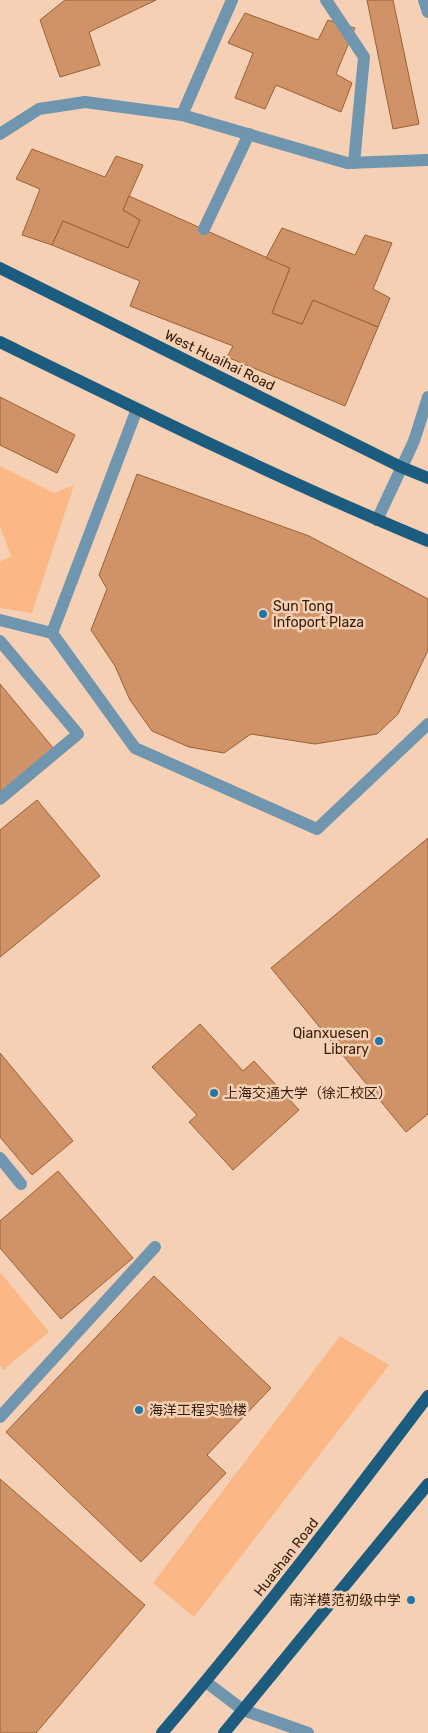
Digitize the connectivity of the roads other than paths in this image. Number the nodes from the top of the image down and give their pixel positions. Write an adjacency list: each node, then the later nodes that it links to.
1 (232, 0): 5 (street)
2 (326, 0): 9 (street)
3 (424, 0): 4 (street)
4 (428, 12)
5 (182, 115): 6 (street); 7 (street)
6 (0, 134)
7 (249, 134): 9 (street); 10 (street)
8 (428, 160): 9 (street)
9 (354, 163)
10 (204, 229)
11 (0, 268): 15 (main road, West Huaihai Road)
12 (0, 342): 14 (main road)
13 (428, 397): 15 (street)
14 (137, 409): 17 (main road); 20 (street)
15 (401, 467): 16 (main road, West Huaihai Road); 17 (street)
16 (428, 478)
17 (377, 520): 18 (main road)
18 (428, 541)
19 (0, 620): 20 (street)
20 (52, 633): 22 (street)
21 (0, 640): 23 (street)
22 (428, 724)
23 (0, 799)
24 (0, 1158): 25 (street)
25 (21, 1184)
26 (155, 1247): 28 (street)
27 (428, 1396): 30 (main road, Huashan Road)
28 (0, 1417)
29 (428, 1484): 31 (main road)
30 (206, 1682): 31 (street); 32 (main road, Huashan Road)
31 (243, 1710): 33 (main road); 34 (street)
32 (162, 1733)
33 (224, 1733)
34 (308, 1733)

